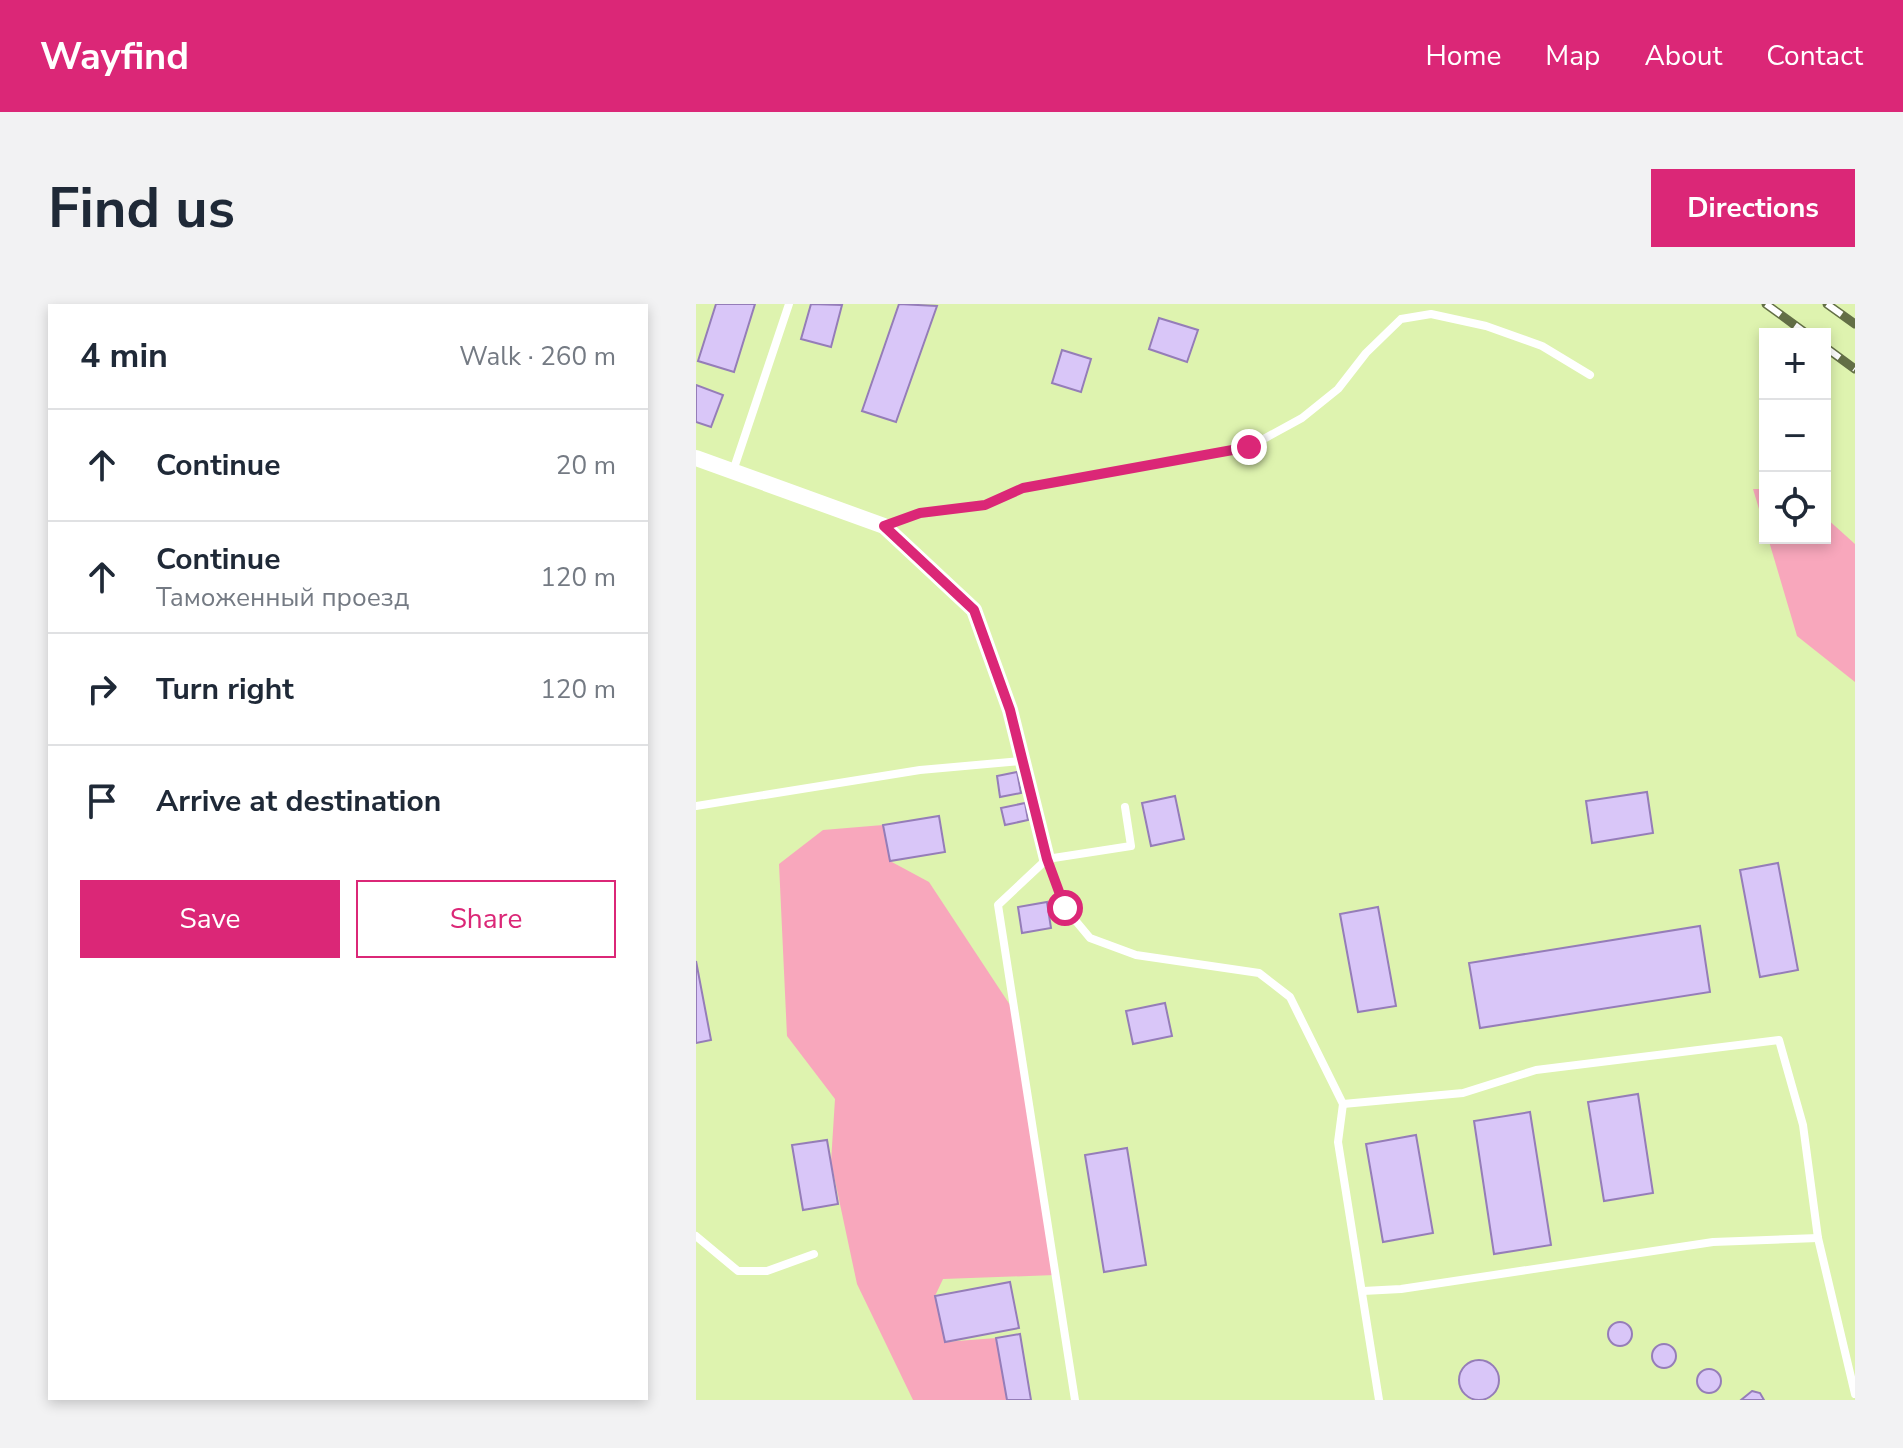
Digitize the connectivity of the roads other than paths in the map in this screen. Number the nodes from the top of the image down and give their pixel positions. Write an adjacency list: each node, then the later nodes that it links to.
1 (789, 304): 4 (lane)
2 (1590, 375): 5 (lane)
3 (696, 458): 4 (street)
4 (733, 471): 5 (street)
5 (884, 526): 6 (street)
6 (1022, 761): 7 (lane); 9 (street)
7 (696, 806)
8 (1125, 807): 9 (lane)
9 (1047, 859): 10 (lane); 16 (lane)
10 (1343, 1104): 12 (lane); 14 (lane)
11 (696, 1236): 13 (lane)
12 (1818, 1238): 14 (lane); 15 (lane)
13 (814, 1254)
14 (1363, 1291): 17 (lane)
15 (1855, 1394)
16 (1075, 1400)
17 (1379, 1400)

